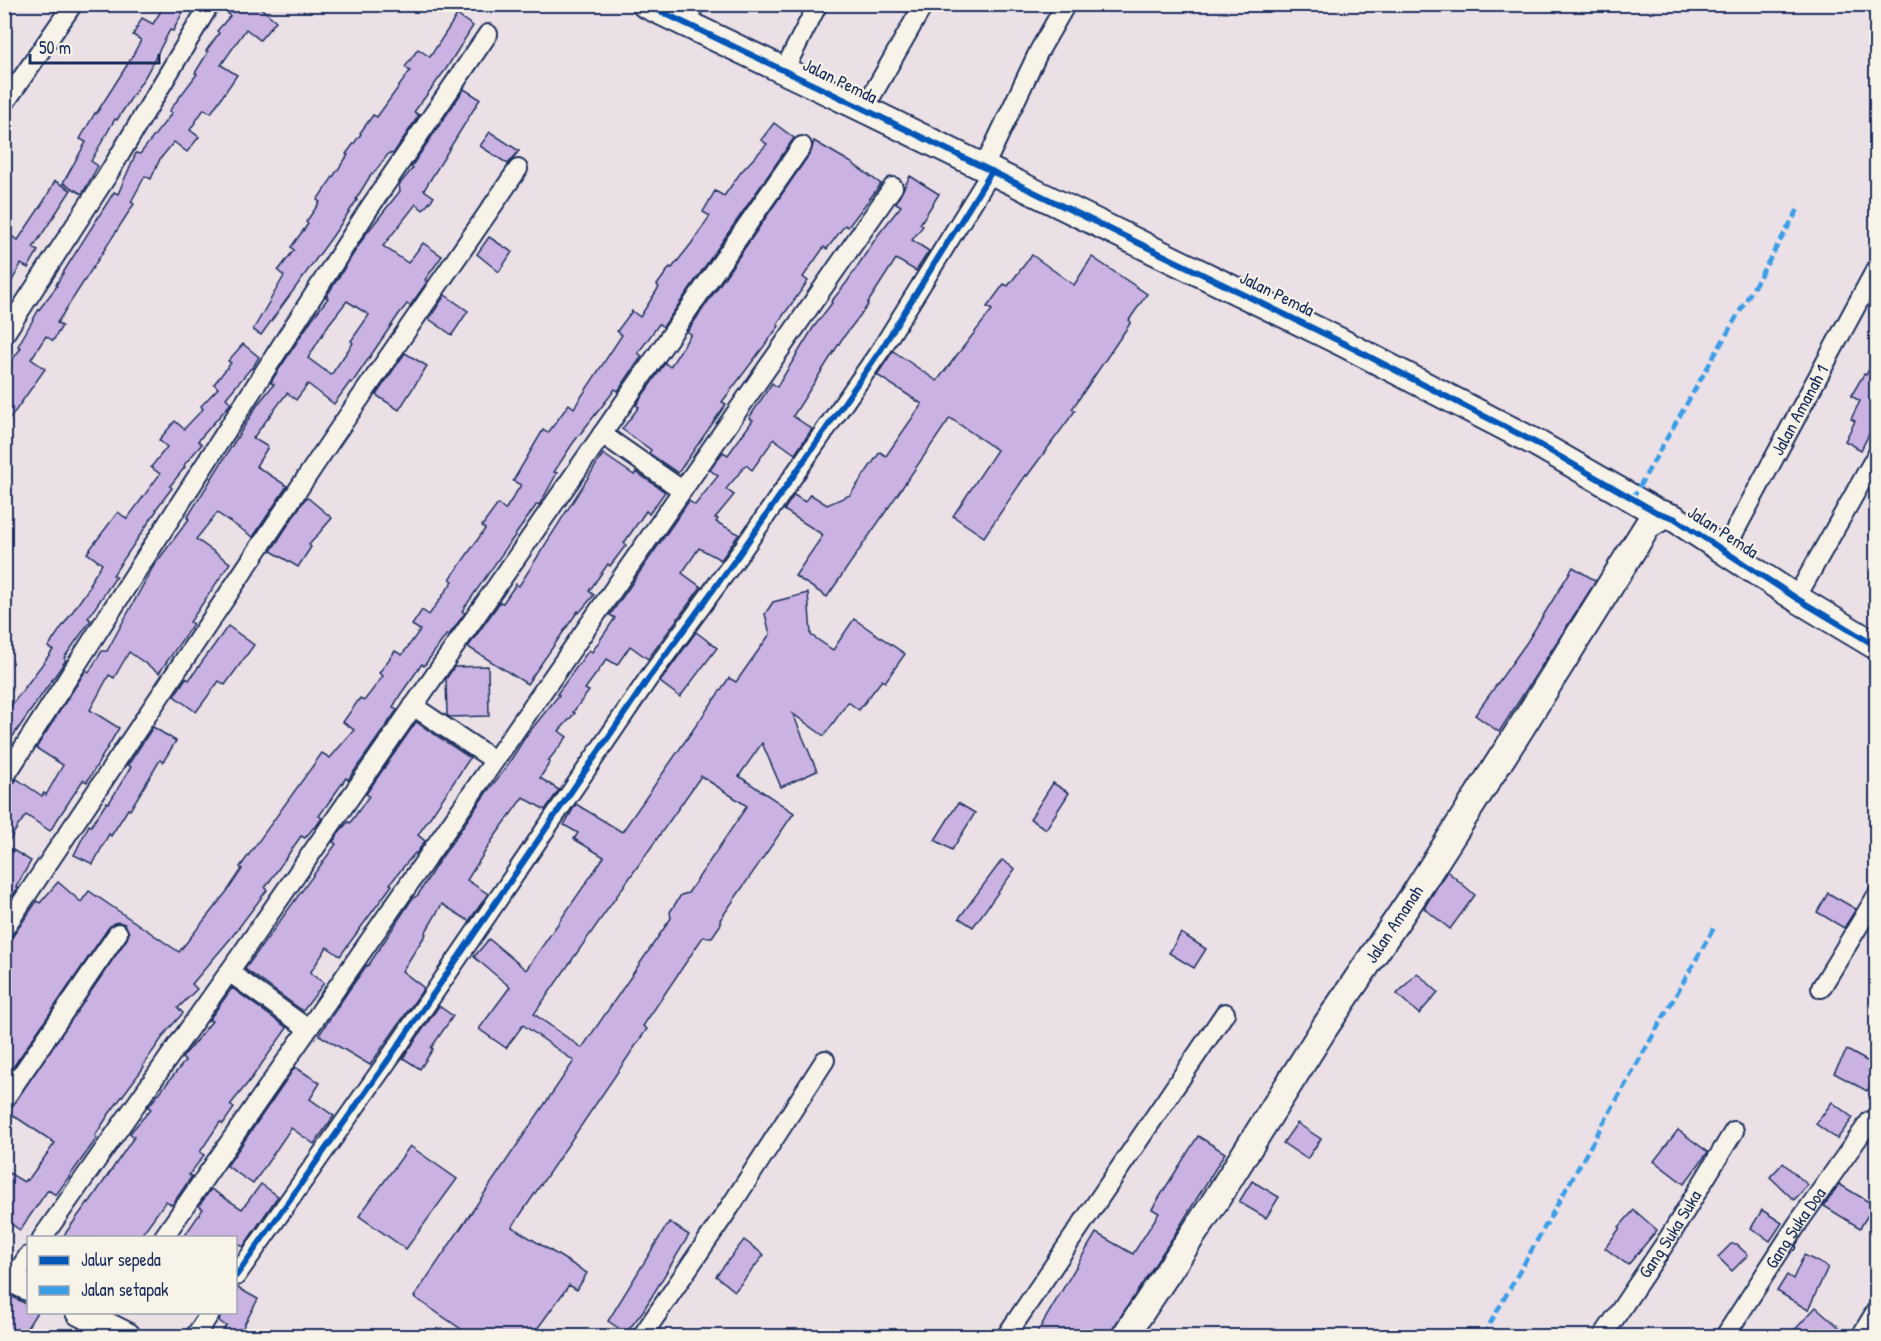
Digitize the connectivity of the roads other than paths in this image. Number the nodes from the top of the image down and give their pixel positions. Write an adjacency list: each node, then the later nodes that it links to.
1 (74, 4): 10 (street)
2 (210, 4): 17 (street)
3 (645, 4): 7 (street, Jalan Pemda)
4 (818, 4): 9 (street)
5 (924, 4): 11 (street)
6 (1066, 4): 14 (street)
7 (690, 14): 9 (street, Jalan Pemda)
8 (488, 34): 27 (street)
9 (784, 70): 11 (street, Jalan Pemda)
10 (4, 104)
11 (864, 109): 14 (street, Jalan Pemda)
12 (802, 146): 18 (street)
13 (518, 169): 29 (street)
14 (988, 169): 21 (street, Jalan Pemda); 42 (street)
15 (892, 187): 20 (street)
16 (1876, 268): 22 (street, Jalan Amanah 1)
17 (4, 335)
18 (602, 434): 20 (street); 25 (street)
19 (1876, 456): 23 (street)
20 (682, 490): 26 (street)
21 (1665, 515): 22 (street, Jalan Pemda); 52 (street, Jalan Amanah)
22 (1724, 551): 23 (street, Jalan Pemda)
23 (1796, 598): 24 (street, Jalan Pemda)
24 (1875, 641)
25 (413, 706): 26 (street); 31 (street)
26 (494, 760): 34 (street)
27 (4, 778)
28 (1876, 897): 32 (street)
29 (4, 929)
30 (118, 933): 36 (street)
31 (229, 972): 34 (street); 39 (street)
32 (1821, 988)
33 (1225, 1013): 51 (street)
34 (307, 1028): 40 (street)
35 (825, 1060): 50 (street)
36 (4, 1100)
37 (1870, 1121): 54 (street, Gang Suka Doa)
38 (1734, 1131): 53 (street, Gang Suka Suka)
39 (43, 1236)
40 (164, 1236)
41 (27, 1258): 43 (street)
42 (237, 1275)
43 (15, 1280)
44 (1876, 1311): 55 (street)
45 (87, 1314): 47 (street)
46 (211, 1314): 49 (street)
47 (107, 1319): 48 (street)
48 (127, 1336)
49 (195, 1336)
50 (642, 1336)
51 (1006, 1336)
52 (1125, 1336)
53 (1603, 1336)
54 (1725, 1336)
55 (1861, 1336)

